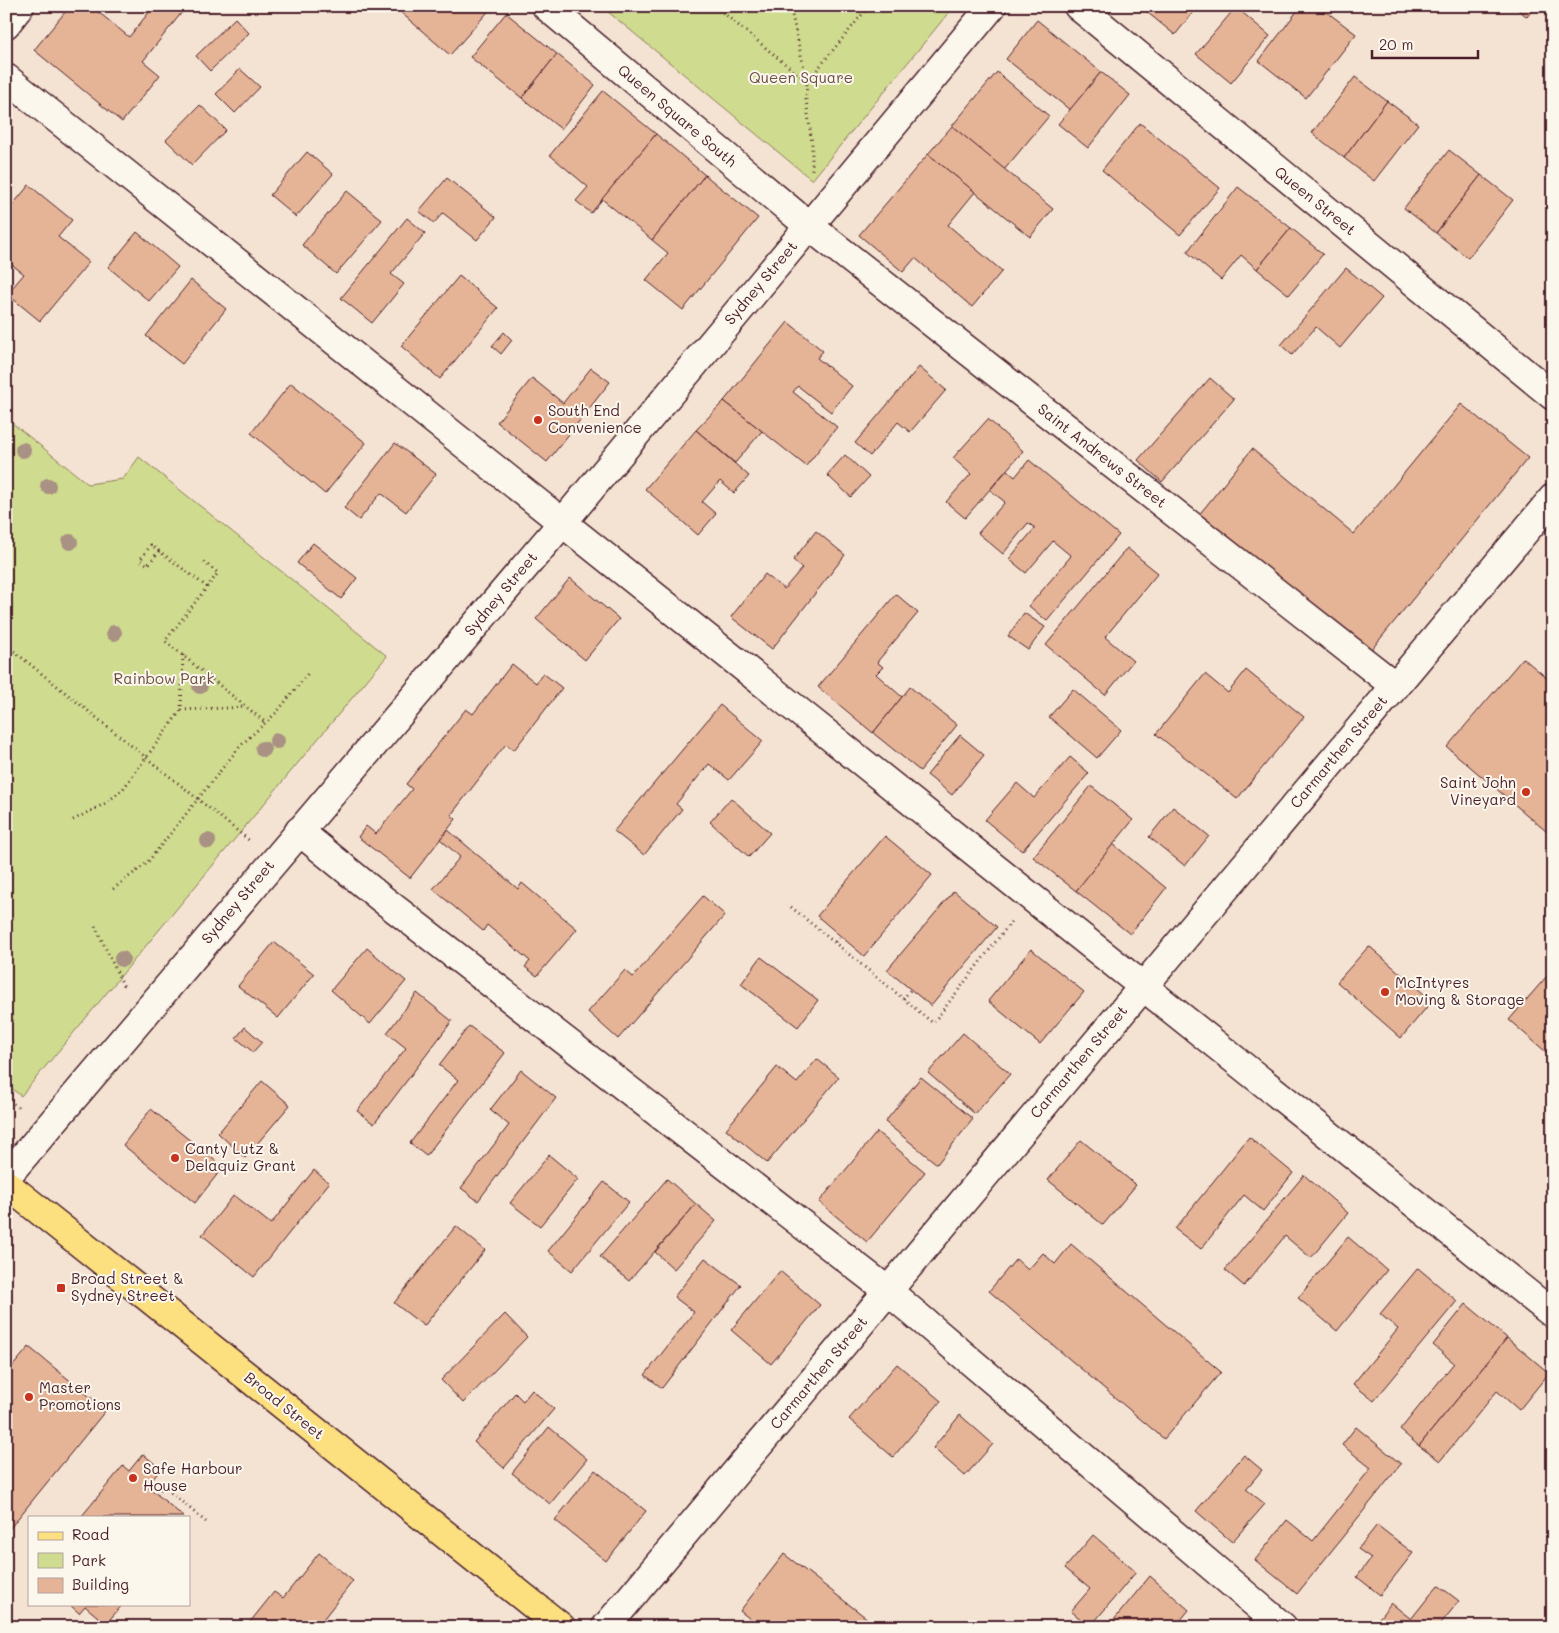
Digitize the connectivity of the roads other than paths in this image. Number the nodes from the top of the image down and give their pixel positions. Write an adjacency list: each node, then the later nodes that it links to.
1 (20, 6): 5 (street)
2 (546, 6): 7 (street, Queen Square South)
3 (992, 6): 7 (street, Sydney Street)
4 (1078, 6): 8 (street, Queen Street)
5 (6, 24)
6 (6, 78): 10 (street)
7 (809, 226): 10 (street, Sydney Street); 11 (street, Saint Andrews Street)
8 (1553, 396)
9 (1553, 498): 11 (street, Carmarthen Street)
10 (563, 522): 12 (street, Sydney Street); 13 (street)
11 (1395, 686): 13 (street, Carmarthen Street)
12 (299, 831): 14 (street, Sydney Street); 16 (street)
13 (1143, 986): 16 (street, Carmarthen Street); 17 (street)
14 (6, 1177)
15 (6, 1184): 18 (main road, Broad Street)
16 (888, 1291): 19 (street, Carmarthen Street); 20 (street)
17 (1553, 1314)
18 (561, 1627)
19 (606, 1627)
20 (1283, 1627)

